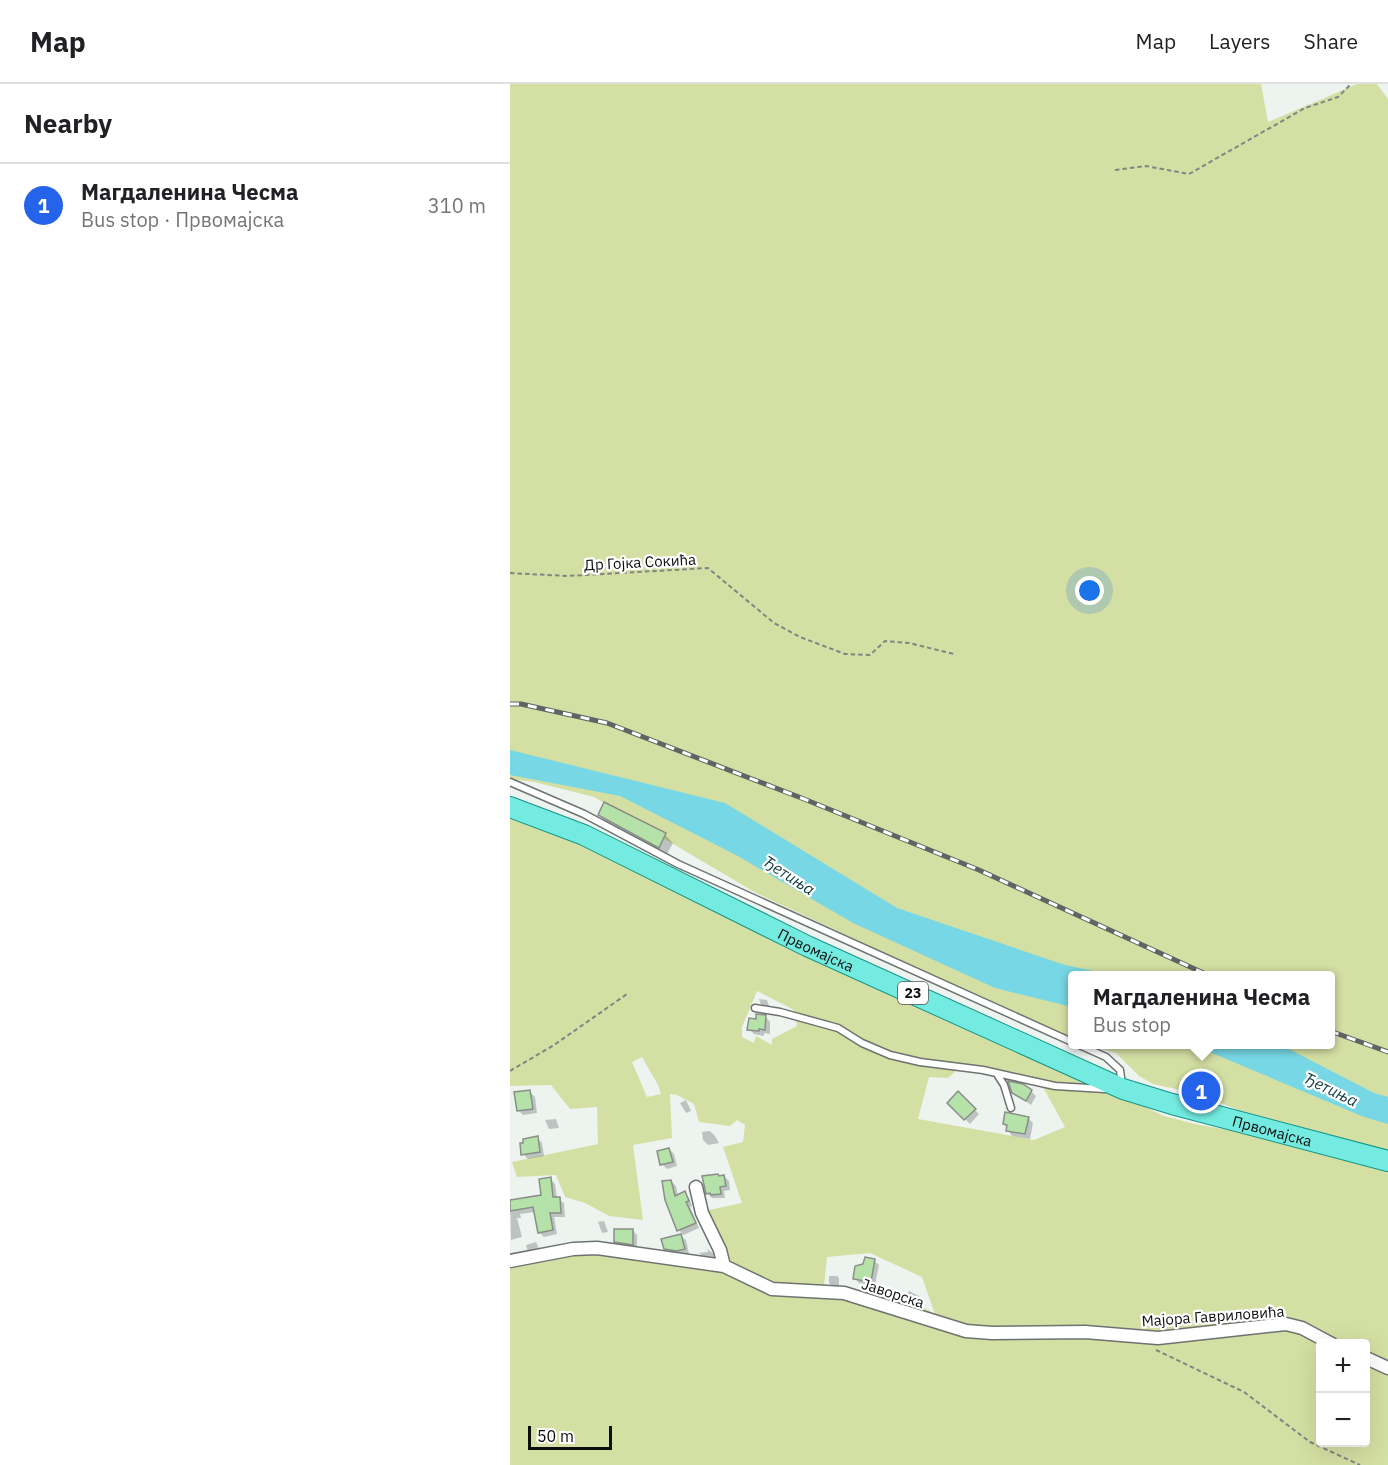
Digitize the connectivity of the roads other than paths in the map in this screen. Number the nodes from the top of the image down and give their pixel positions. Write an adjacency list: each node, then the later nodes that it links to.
1 (510, 782): 4 (lane)
2 (510, 807): 7 (main road, Првомајска / 23)
3 (755, 1008): 6 (lane, Првомајска)
4 (1068, 1040)
5 (1088, 1049): 7 (lane)
6 (997, 1073): 7 (lane, Првомајска); 8 (lane)
7 (1123, 1089): 9 (main road, Првомајска / 23)
8 (1011, 1108)
9 (1388, 1161)
10 (696, 1187): 12 (street)
11 (510, 1261): 12 (street, Јаворска)
12 (724, 1266): 13 (street, Јаворска)
13 (1057, 1334): 14 (street, Мајора Гавриловића)
14 (1323, 1339)
15 (1370, 1360): 16 (street)
16 (1388, 1368)

